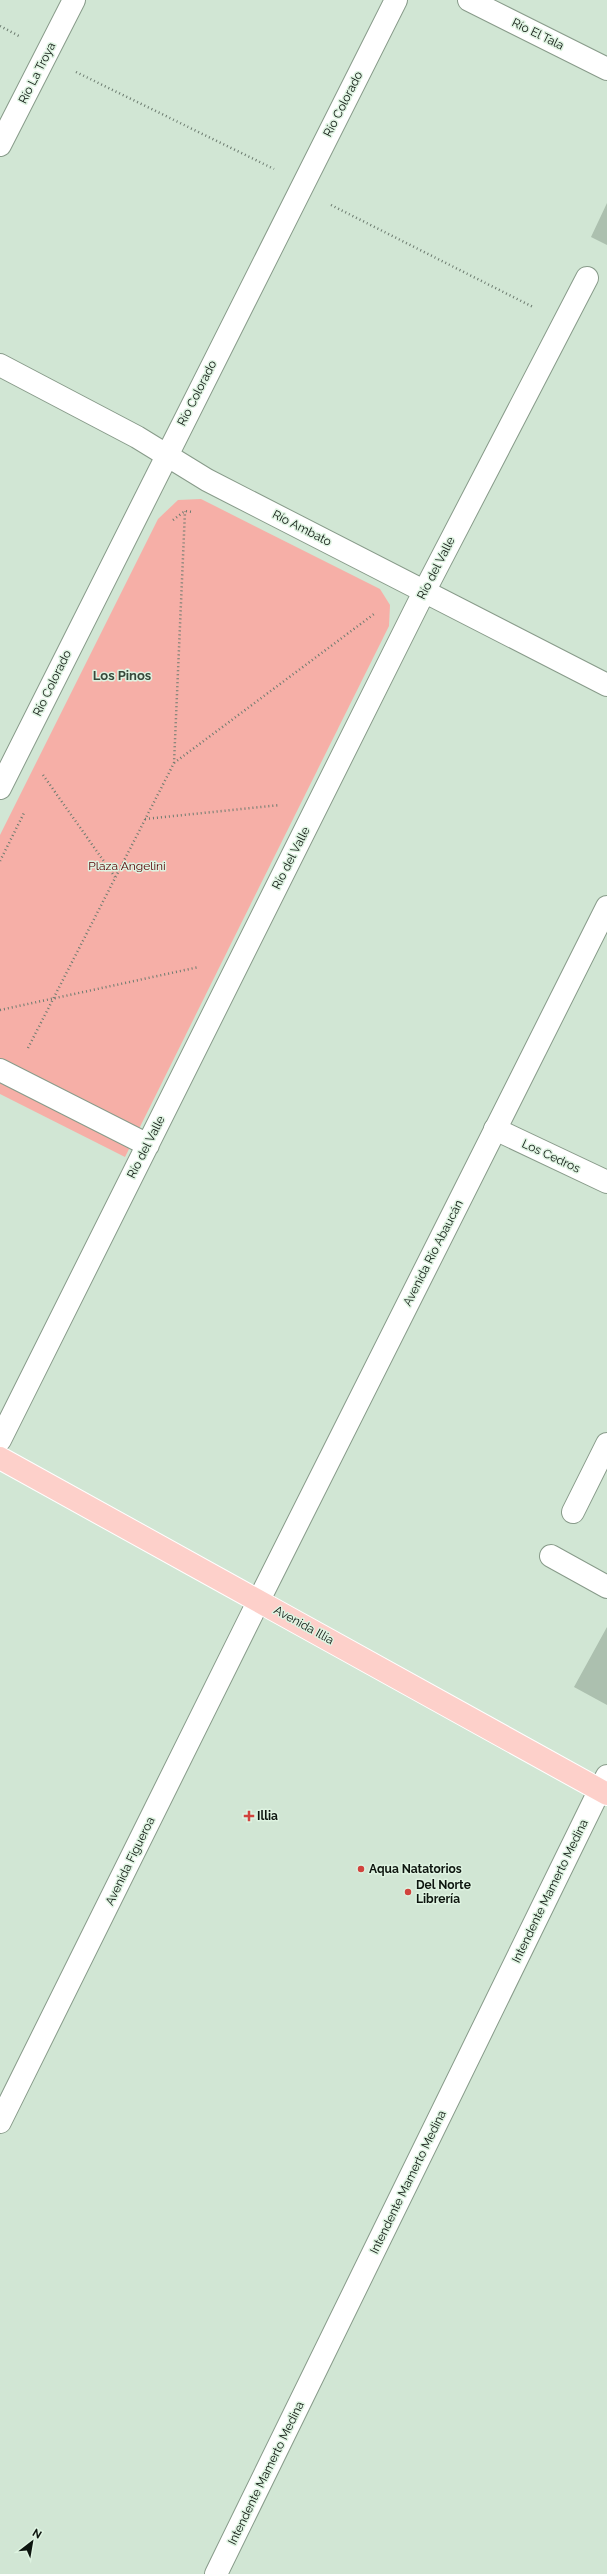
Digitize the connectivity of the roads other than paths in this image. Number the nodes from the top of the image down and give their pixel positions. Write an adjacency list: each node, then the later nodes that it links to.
1 (74, 0): 5 (street, Río La Troya)
2 (396, 0): 8 (street, Río Colorado)
3 (469, 0): 4 (street, Río El Tala)
4 (607, 69)
5 (0, 145)
6 (587, 278): 9 (street, Río del Valle)
7 (0, 365): 8 (street, Río Ambato)
8 (166, 455): 9 (street, Río Ambato); 11 (street, Río Colorado)
9 (424, 592): 10 (street, Río Ambato); 15 (street, Río del Valle)
10 (607, 685)
11 (0, 788)
12 (607, 907): 14 (street, Avenida Río Abaucán)
13 (6, 1073): 15 (street)
14 (495, 1129): 16 (street, Los Cedros); 23 (street, Avenida Río Abaucán)
15 (148, 1145): 17 (street, Río del Valle)
16 (607, 1182)
17 (0, 1440)
18 (607, 1444): 20 (street)
19 (0, 1458): 23 (main road, Avenida Illia)
20 (573, 1512)
21 (551, 1556): 22 (street)
22 (607, 1587)
23 (259, 1600): 24 (main road, Avenida Illia); 25 (street, Avenida Figueroa)
24 (604, 1786): 26 (street, Intendente Mamerto Medina)
25 (0, 2122)
26 (216, 2574)

